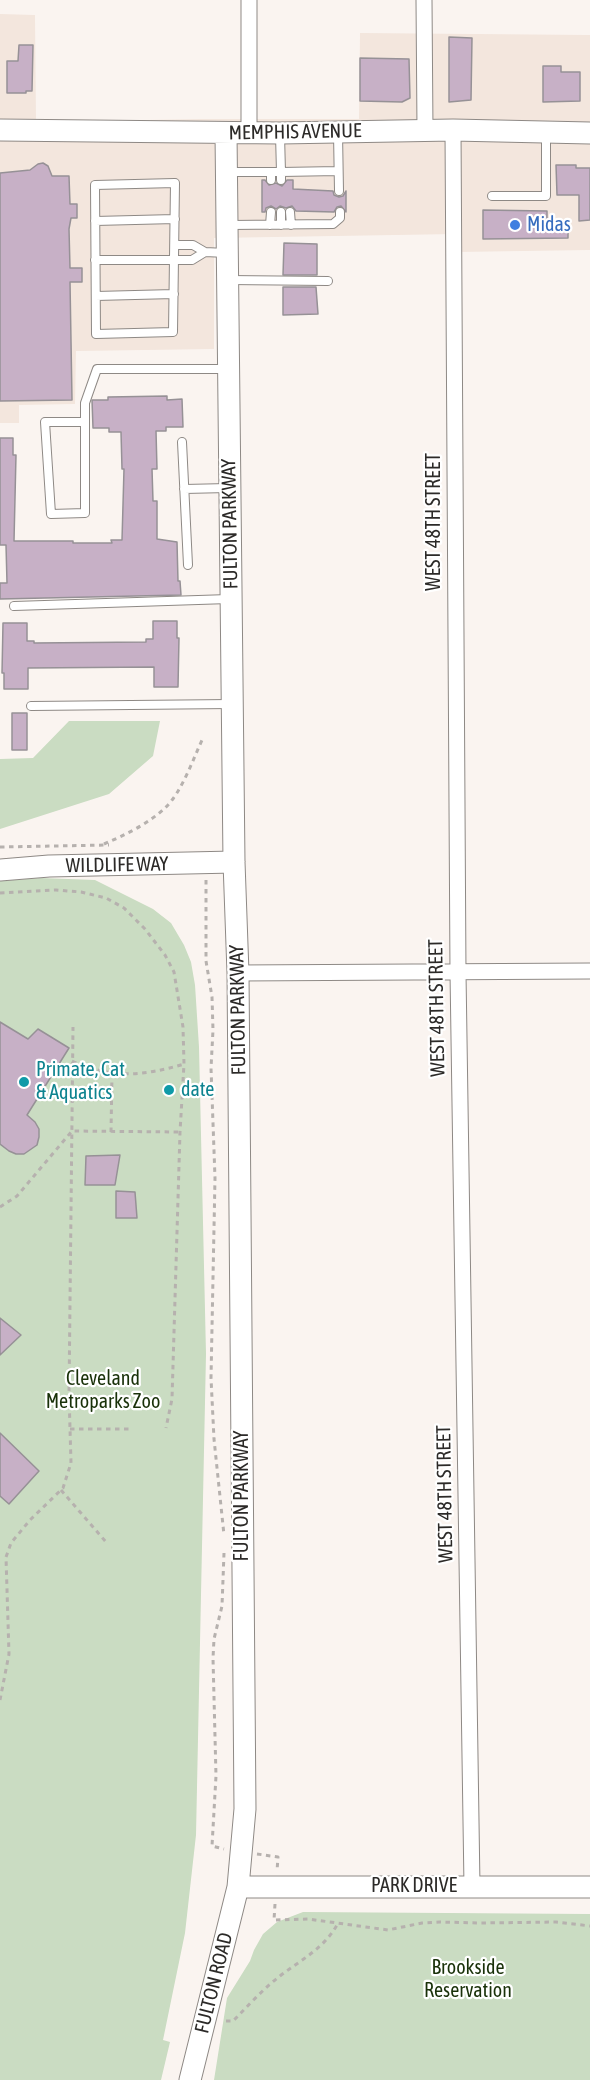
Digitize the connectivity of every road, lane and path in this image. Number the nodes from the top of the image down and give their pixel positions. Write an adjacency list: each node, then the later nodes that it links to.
1 (249, 0): 9 (street)
2 (424, 0): 4 (street)
3 (0, 130): 8 (street, MEMPHIS AVENUE)
4 (425, 130): 5 (street, MEMPHIS AVENUE); 6 (street, MEMPHIS AVENUE)
5 (453, 130): 7 (street, MEMPHIS AVENUE); 54 (street, WEST 48TH STREET)
6 (338, 131): 10 (street, MEMPHIS AVENUE); 12 (lane)
7 (546, 132): 11 (street, MEMPHIS AVENUE); 16 (lane)
8 (226, 133): 9 (street, MEMPHIS AVENUE); 13 (street, FULTON PARKWAY)
9 (249, 133): 10 (street, MEMPHIS AVENUE)
10 (280, 133): 14 (lane)
11 (590, 133)
12 (338, 171): 14 (lane); 15 (lane)
13 (226, 172): 14 (lane); 23 (street, FULTON PARKWAY)
14 (280, 176)
15 (339, 191)
16 (492, 196)
17 (271, 212): 24 (lane)
18 (281, 212): 25 (lane)
19 (290, 212): 26 (lane)
20 (340, 212): 26 (lane)
21 (175, 219): 22 (lane); 22 (lane); 27 (lane)
22 (95, 221): 30 (lane)
23 (227, 225): 24 (lane); 29 (street, FULTON PARKWAY)
24 (270, 225): 25 (lane)
25 (281, 225): 26 (lane)
26 (291, 225)
27 (176, 245): 28 (lane); 31 (lane)
28 (206, 252): 29 (lane); 31 (lane)
29 (227, 253): 32 (street, FULTON PARKWAY)
30 (95, 260): 31 (lane); 35 (lane)
31 (175, 260): 34 (lane)
32 (228, 280): 33 (lane); 36 (street, FULTON PARKWAY)
33 (328, 281)
34 (174, 294): 35 (lane); 35 (lane)
35 (96, 296)
36 (228, 369): 37 (lane); 39 (street, FULTON PARKWAY)
37 (84, 422): 37 (lane)
38 (182, 442): 40 (lane)
39 (230, 488): 40 (lane); 42 (street, FULTON PARKWAY)
40 (184, 489): 41 (lane)
41 (188, 565)
42 (231, 599): 43 (lane); 44 (street, FULTON PARKWAY)
43 (14, 606)
44 (232, 704): 45 (lane); 48 (street, FULTON PARKWAY)
45 (31, 706)
46 (203, 738): 47 (path)
47 (101, 845)
48 (234, 862): 49 (street, WILDLIFE WAY); 53 (street, FULTON PARKWAY)
49 (0, 870)
50 (206, 877): 69 (path)
51 (0, 893): 57 (path)
52 (590, 971): 54 (street)
53 (238, 973): 54 (street); 73 (street, FULTON PARKWAY)
54 (458, 973): 72 (street, WEST 48TH STREET)
55 (73, 1027): 56 (path)
56 (72, 1061): 58 (path); 59 (path)
57 (184, 1064): 58 (path); 61 (path)
58 (112, 1074): 60 (path)
59 (72, 1131): 60 (path); 62 (path); 64 (path)
60 (111, 1132): 61 (path)
61 (180, 1132): 63 (path)
62 (0, 1207)
63 (166, 1428)
64 (70, 1429): 65 (path); 66 (path)
65 (132, 1429)
66 (61, 1490): 67 (path); 68 (path)
67 (106, 1542)
68 (0, 1700)
69 (223, 1849)
70 (265, 1855): 71 (path)
71 (277, 1865)
72 (471, 1886): 73 (street, PARK DRIVE); 74 (street, PARK DRIVE)
73 (238, 1887): 79 (street, FULTON ROAD)
74 (590, 1887)
75 (274, 1920): 76 (path)
76 (338, 1923): 77 (path); 78 (path)
77 (590, 1926)
78 (226, 2021)
79 (190, 2080)

